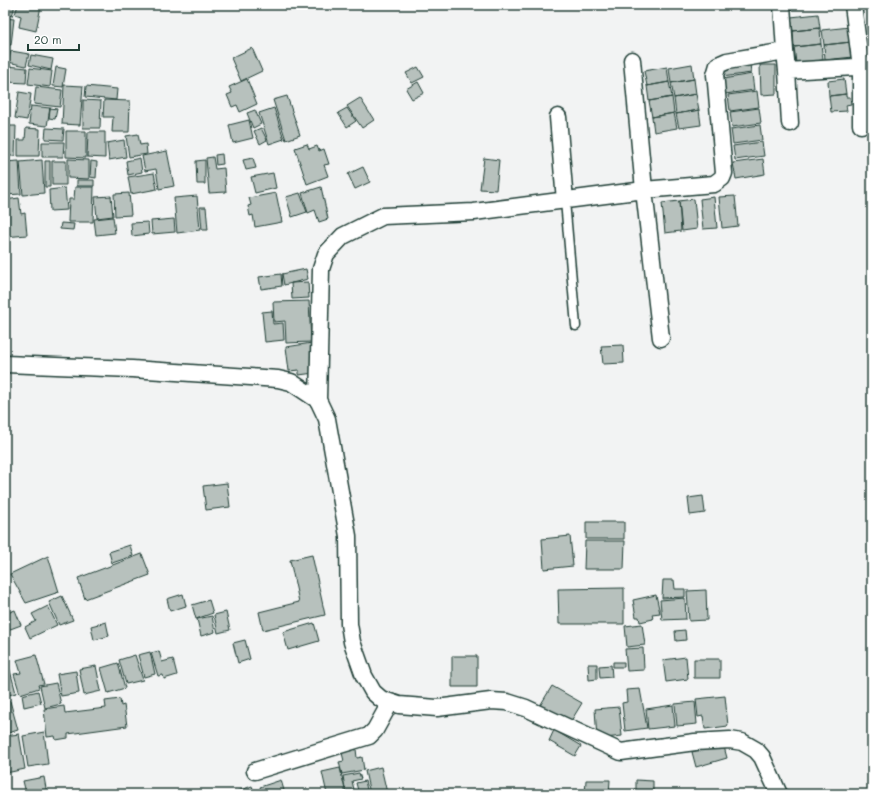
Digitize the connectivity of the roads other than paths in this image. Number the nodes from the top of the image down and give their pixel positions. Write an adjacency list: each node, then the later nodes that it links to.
1 (782, 5): 3 (street)
2 (854, 5): 5 (street)
3 (785, 51): 6 (street); 10 (street)
4 (632, 60): 10 (street)
5 (866, 67): 6 (street); 9 (street)
6 (786, 71): 8 (street)
7 (558, 117): 11 (street)
8 (790, 123)
9 (861, 126)
10 (644, 190): 11 (street); 13 (street)
11 (565, 201): 12 (lane); 15 (street)
12 (576, 326)
13 (661, 338)
14 (5, 364): 15 (street)
15 (318, 400): 16 (street)
16 (390, 703): 17 (street); 18 (street)
17 (256, 771)
18 (779, 794)

